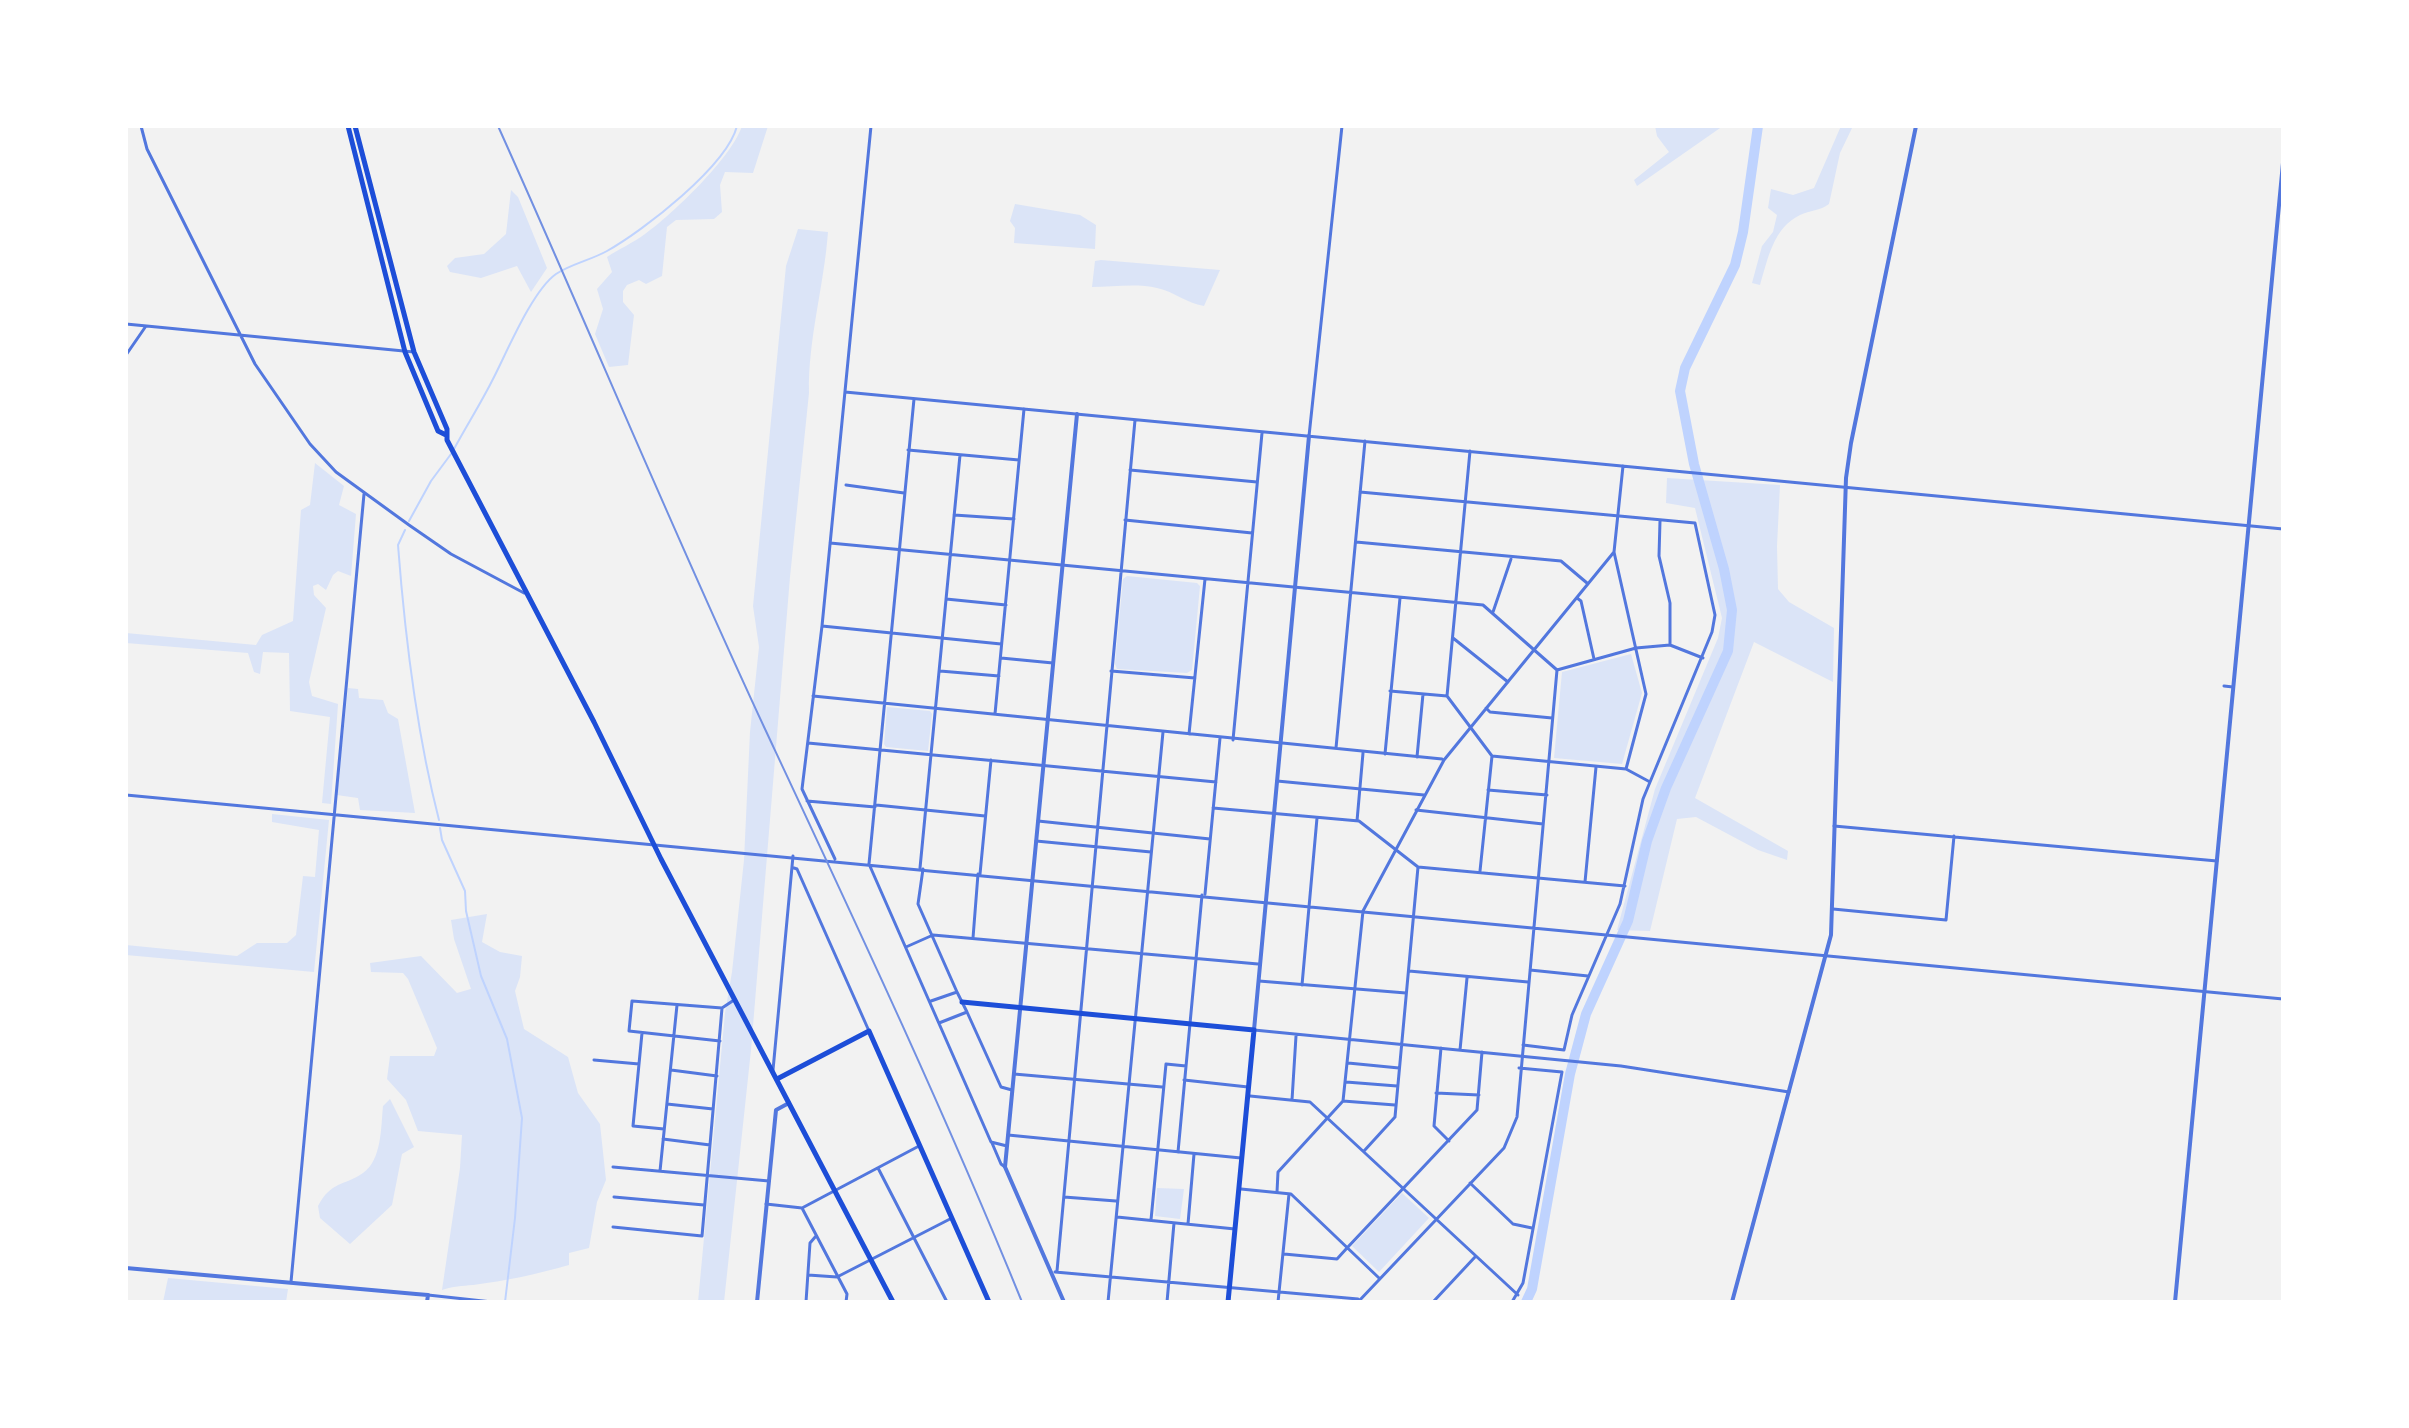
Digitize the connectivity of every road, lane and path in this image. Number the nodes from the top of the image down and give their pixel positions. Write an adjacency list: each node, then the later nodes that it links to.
1 (141, 126): 10 (street)
2 (348, 126): 11 (main road)
3 (355, 126): 12 (main road)
4 (871, 126): 14 (street)
5 (1342, 126): 20 (street)
6 (1916, 126): 31 (street)
7 (2283, 163): 41 (street)
8 (126, 324): 9 (street)
9 (146, 326): 10 (street); 13 (street)
10 (240, 335): 11 (street); 34 (street)
11 (405, 352): 12 (street); 21 (main road)
12 (414, 352): 21 (main road)
13 (126, 355)
14 (845, 392): 15 (street); 45 (street)
15 (914, 399): 16 (street); 23 (street)
16 (1024, 409): 17 (street); 26 (street)
17 (1077, 414): 18 (street); 52 (street)
18 (1135, 420): 19 (street); 28 (street)
19 (1262, 432): 20 (street); 29 (street)
20 (1309, 436): 22 (street); 57 (street)
21 (447, 438): 59 (main road)
22 (1365, 441): 24 (street); 32 (street)
23 (908, 450): 25 (street); 33 (street)
24 (1470, 451): 27 (street); 35 (street)
25 (960, 455): 26 (street); 36 (street)
26 (1019, 460): 38 (street)
27 (1623, 466): 31 (street); 37 (street)
28 (1130, 470): 29 (street); 39 (street)
29 (1257, 482): 43 (street)
30 (846, 485): 33 (street)
31 (1845, 487): 41 (street); 140 (street)
32 (1360, 492): 35 (street); 44 (street)
33 (904, 493): 46 (street)
34 (364, 494): 59 (street); 132 (street)
35 (1465, 502): 37 (street); 47 (street)
36 (954, 515): 38 (street); 49 (street)
37 (1618, 517): 40 (street); 48 (street)
38 (1014, 519): 51 (street)
39 (1125, 520): 43 (street); 53 (street)
40 (1660, 521): 71 (street); 75 (street)
41 (2245, 525): 42 (street); 85 (street)
42 (2283, 529)
43 (1252, 533): 55 (street)
44 (1356, 542): 47 (street); 58 (street)
45 (830, 543): 46 (street); 66 (street)
46 (899, 550): 49 (street); 67 (street)
47 (1461, 552): 50 (street); 63 (street)
48 (1614, 552): 56 (street); 72 (street)
49 (950, 554): 51 (street); 62 (street)
50 (1511, 557): 56 (street); 65 (street)
51 (1010, 560): 52 (street); 64 (street)
52 (1063, 565): 53 (street); 77 (street)
53 (1121, 570): 54 (street); 80 (street)
54 (1205, 578): 55 (street); 82 (street)
55 (1247, 582): 57 (street); 101 (street)
56 (1588, 583): 61 (street)
57 (1297, 587): 58 (street); 103 (street)
58 (1351, 592): 60 (street); 104 (street)
59 (528, 595): 146 (main road)
60 (1400, 597): 63 (street); 86 (street)
61 (1576, 598): 73 (street); 76 (street)
62 (946, 599): 64 (street); 68 (street)
63 (1456, 602): 65 (street); 69 (street)
64 (1006, 605): 70 (street)
65 (1493, 612): 73 (street)
66 (822, 626): 67 (street); 88 (street)
67 (891, 633): 68 (street); 90 (street)
68 (943, 638): 70 (street); 79 (street)
69 (1453, 638): 83 (street); 89 (street)
70 (1002, 644): 74 (street)
71 (1670, 645): 72 (street); 75 (street)
72 (1636, 648): 76 (street); 116 (street)
73 (1535, 649): 78 (street); 83 (street)
74 (1001, 658): 77 (street); 81 (street)
75 (1703, 658): 121 (street)
76 (1594, 659): 78 (street)
77 (1053, 663): 95 (street)
78 (1557, 670): 94 (street)
79 (940, 671): 81 (street); 92 (street)
80 (1111, 671): 82 (street); 97 (street)
81 (999, 676): 93 (street)
82 (1195, 678): 99 (street)
83 (1508, 682): 91 (street)
84 (2224, 686): 85 (street)
85 (2231, 687): 152 (street)
86 (1390, 691): 87 (street); 107 (street)
87 (1423, 694): 89 (street); 110 (street)
88 (813, 696): 90 (street); 102 (street)
89 (1447, 696): 96 (street)
90 (884, 704): 92 (street); 105 (street)
91 (1486, 708): 94 (street); 96 (street)
92 (936, 709): 93 (street); 108 (street)
93 (995, 714): 95 (street)
94 (1553, 718): 113 (street)
95 (1048, 719): 97 (street); 114 (street)
96 (1470, 727): 109 (street); 112 (street)
97 (1106, 728): 98 (street); 117 (street)
98 (1163, 732): 99 (street); 118 (street)
99 (1189, 734): 100 (street)
100 (1220, 738): 101 (street); 120 (street)
101 (1233, 740): 103 (street)
102 (808, 743): 105 (street); 127 (street)
103 (1280, 745): 104 (street); 119 (street)
104 (1336, 749): 106 (street)
105 (880, 750): 108 (street); 128 (street)
106 (1364, 752): 107 (street); 122 (street)
107 (1385, 754): 110 (street)
108 (932, 755): 111 (street); 130 (street)
109 (1492, 756): 113 (street); 123 (street)
110 (1417, 757): 112 (street)
111 (991, 760): 114 (street); 134 (street)
112 (1444, 760): 125 (street)
113 (1549, 761): 115 (street); 126 (street)
114 (1043, 766): 117 (street); 137 (street)
115 (1596, 766): 116 (street); 161 (street)
116 (1626, 769): 121 (street)
117 (1101, 771): 118 (street); 141 (street)
118 (1158, 776): 120 (street); 142 (street)
119 (1277, 781): 122 (street); 133 (street)
120 (1216, 782): 129 (street)
121 (1650, 782): 163 (street)
122 (1360, 788): 125 (street); 138 (street)
123 (1488, 790): 126 (street); 136 (street)
124 (126, 795): 132 (street)
125 (1424, 795): 131 (street)
126 (1547, 795): 139 (street)
127 (807, 801): 128 (street); 151 (street)
128 (875, 806): 130 (street); 153 (street)
129 (1213, 808): 133 (street); 144 (street)
130 (926, 810): 134 (street); 156 (street)
131 (1416, 810): 136 (street); 148 (street)
132 (334, 813): 146 (street); 302 (street)
133 (1274, 813): 135 (street); 166 (street)
134 (985, 816): 158 (street)
135 (1317, 818): 138 (street); 167 (street)
136 (1485, 818): 139 (street); 157 (street)
137 (1038, 821): 141 (street); 145 (street)
138 (1357, 821): 148 (street)
139 (1543, 824): 159 (street)
140 (1834, 826): 143 (street); 168 (street)
141 (1096, 827): 142 (street); 147 (street)
142 (1153, 833): 144 (street); 149 (street)
143 (1954, 836): 152 (street); 168 (street)
144 (1210, 839): 165 (street)
145 (1036, 841): 147 (street); 160 (street)
146 (653, 844): 150 (street); 194 (main road)
147 (1094, 846): 149 (street); 162 (street)
148 (1396, 848): 155 (street); 169 (street)
149 (1151, 852): 164 (street)
150 (793, 856): 151 (street); 154 (street)
151 (836, 861): 153 (street)
152 (2213, 861): 191 (street)
153 (869, 864): 156 (street); 176 (street)
154 (792, 867): 206 (street); 225 (street)
155 (1418, 867): 157 (street); 170 (street)
156 (922, 869): 158 (street); 172 (street)
157 (1480, 873): 159 (street)
158 (979, 874): 160 (street); 174 (street)
159 (1539, 878): 161 (street); 171 (street)
160 (1033, 879): 162 (street); 175 (street)
161 (1585, 882): 163 (street)
162 (1091, 885): 164 (street); 177 (street)
163 (1625, 886): 173 (street)
164 (1147, 889): 165 (street); 178 (street)
165 (1204, 895): 166 (street); 180 (street)
166 (1266, 901): 167 (street); 181 (street)
167 (1309, 905): 169 (street); 188 (street)
168 (1833, 909): 179 (street)
169 (1363, 911): 170 (street); 189 (street)
170 (1414, 917): 171 (street); 183 (street)
171 (1533, 928): 173 (street); 182 (street)
172 (933, 935): 174 (street); 176 (street); 190 (street)
173 (1608, 935): 179 (street); 185 (street)
174 (973, 939): 175 (street)
175 (1027, 943): 177 (street); 198 (street)
176 (906, 947): 195 (street)
177 (1086, 949): 178 (street); 201 (street)
178 (1142, 954): 180 (street); 202 (street)
179 (1827, 957): 191 (street); 237 (street)
180 (1197, 958): 181 (street); 204 (street)
181 (1260, 964): 186 (street)
182 (1530, 970): 185 (street); 187 (street)
183 (1409, 971): 184 (street); 192 (street)
184 (1467, 976): 187 (street); 215 (street)
185 (1588, 976): 213 (street)
186 (1259, 981): 188 (street); 205 (street)
187 (1528, 982): 213 (street)
188 (1302, 985): 189 (street)
189 (1355, 989): 192 (street); 210 (street)
190 (957, 992): 195 (street); 196 (street)
191 (2205, 992): 193 (street); 327 (street)
192 (1407, 994): 212 (street)
193 (2283, 999)
194 (734, 1000): 199 (street); 225 (main road)
195 (930, 1002): 203 (street)
196 (962, 1002): 198 (main road); 200 (street)
197 (677, 1005): 199 (street); 207 (street); 209 (street)
198 (1021, 1007): 201 (main road); 226 (street)
199 (722, 1008): 211 (street)
200 (967, 1012): 203 (street); 236 (street)
201 (1080, 1014): 202 (main road); 229 (street)
202 (1135, 1019): 204 (main road); 232 (street)
203 (939, 1023): 252 (street)
204 (1189, 1025): 205 (main road); 221 (street)
205 (1254, 1030): 208 (street); 235 (main road)
206 (869, 1031): 228 (main road); 255 (main road)
207 (642, 1033): 209 (street); 220 (street)
208 (1296, 1034): 210 (street); 241 (street)
209 (674, 1037): 211 (street); 224 (street)
210 (1350, 1039): 212 (street); 219 (street)
211 (720, 1041): 227 (street)
212 (1402, 1044): 214 (street); 222 (street)
213 (1523, 1045): 217 (street)
214 (1441, 1048): 215 (street); 238 (street)
215 (1460, 1050): 216 (street)
216 (1482, 1052): 217 (street); 239 (street)
217 (1522, 1056): 223 (street); 237 (street)
218 (594, 1060): 220 (street)
219 (1348, 1063): 222 (street); 231 (street)
220 (639, 1064): 248 (street)
221 (1186, 1066): 230 (street); 234 (street)
222 (1399, 1068): 233 (street)
223 (1519, 1068): 269 (street); 288 (street)
224 (671, 1070): 227 (street); 244 (street)
225 (773, 1070): 228 (main road)
226 (1014, 1074): 229 (street); 236 (street)
227 (717, 1076): 246 (street)
228 (777, 1079): 243 (main road)
229 (1074, 1079): 232 (street); 253 (street)
230 (1184, 1080): 235 (street); 260 (street)
231 (1346, 1082): 233 (street); 242 (street)
232 (1129, 1084): 234 (street); 257 (street)
233 (1397, 1086): 245 (street)
234 (1163, 1087): 258 (street)
235 (1248, 1087): 240 (main road)
236 (1012, 1090): 249 (street)
237 (1789, 1092): 326 (street)
238 (1436, 1093): 239 (street); 251 (street)
239 (1479, 1095): 251 (street)
240 (1247, 1096): 241 (street); 262 (main road)
241 (1292, 1100): 247 (street)
242 (1343, 1101): 245 (street); 247 (street)
243 (789, 1103): 268 (street); 272 (main road)
244 (667, 1104): 246 (street); 248 (street)
245 (1396, 1105): 259 (street)
246 (713, 1109): 254 (street)
247 (1328, 1117): 259 (street); 273 (street)
248 (664, 1129): 250 (street)
249 (1008, 1135): 253 (street); 256 (street)
250 (663, 1139): 254 (street); 266 (street)
251 (1449, 1141): 270 (street)
252 (991, 1142): 256 (street); 264 (street)
253 (1068, 1142): 257 (street); 276 (street)
254 (710, 1145): 267 (street)
255 (920, 1146): 265 (street); 282 (main road)
256 (1007, 1146): 264 (street)
257 (1123, 1147): 258 (street); 277 (street)
258 (1158, 1150): 260 (street); 284 (street)
259 (1363, 1151): 270 (street)
260 (1178, 1152): 261 (street)
261 (1194, 1154): 262 (street); 286 (street)
262 (1241, 1158): 271 (main road)
263 (613, 1167): 266 (street)
264 (1005, 1167): 297 (street)
265 (878, 1168): 272 (street); 291 (street)
266 (660, 1171): 267 (street)
267 (707, 1176): 268 (street); 279 (street)
268 (769, 1181): 278 (street)
269 (1470, 1183): 283 (street); 288 (street)
270 (1404, 1188): 283 (street); 292 (street)
271 (1239, 1189): 273 (street); 289 (main road)
272 (835, 1190): 280 (street); 295 (main road)
273 (1277, 1192): 274 (street)
274 (1289, 1194): 292 (street); 293 (street)
275 (614, 1197): 279 (street)
276 (1064, 1197): 277 (street); 297 (street)
277 (1118, 1201): 281 (street)
278 (766, 1204): 280 (street); 312 (street)
279 (704, 1205): 287 (street)
280 (802, 1208): 290 (street)
281 (1117, 1217): 284 (street); 300 (street)
282 (952, 1218): 291 (street); 317 (main road)
283 (1436, 1218): 294 (street); 301 (street)
284 (1151, 1220): 285 (street)
285 (1174, 1223): 286 (street); 303 (street)
286 (1188, 1224): 289 (street)
287 (613, 1227)
288 (1532, 1228): 308 (street)
289 (1235, 1229): 304 (main road)
290 (816, 1236): 298 (street); 299 (street)
291 (913, 1239): 295 (street); 316 (street)
292 (1347, 1248): 293 (street); 301 (street)
293 (1284, 1254): 305 (street)
294 (1475, 1257): 308 (street); 324 (street)
295 (872, 1260): 299 (street); 315 (main road)
296 (126, 1268): 302 (street)
297 (1054, 1272): 300 (street); 318 (street)
298 (808, 1275): 299 (street); 313 (street)
299 (837, 1277): 314 (street)
300 (1111, 1277): 303 (street); 319 (street)
301 (1379, 1278): 309 (street)
302 (291, 1282): 306 (street)
303 (1168, 1282): 304 (street); 320 (street)
304 (1230, 1287): 305 (street); 321 (main road)
305 (1279, 1292): 307 (street); 322 (street)
306 (428, 1295): 310 (street); 311 (street)
307 (1323, 1295): 309 (street); 323 (street)
308 (1518, 1295): 325 (street)
309 (1358, 1300)
310 (427, 1302)
311 (492, 1302)
312 (757, 1302)
313 (806, 1302)
314 (846, 1302)
315 (893, 1302)
316 (947, 1302)
317 (989, 1302)
318 (1064, 1302)
319 (1108, 1302)
320 (1167, 1302)
321 (1228, 1302)
322 (1278, 1302)
323 (1322, 1302)
324 (1433, 1302)
325 (1512, 1302)
326 (1732, 1302)
327 (2175, 1302)

